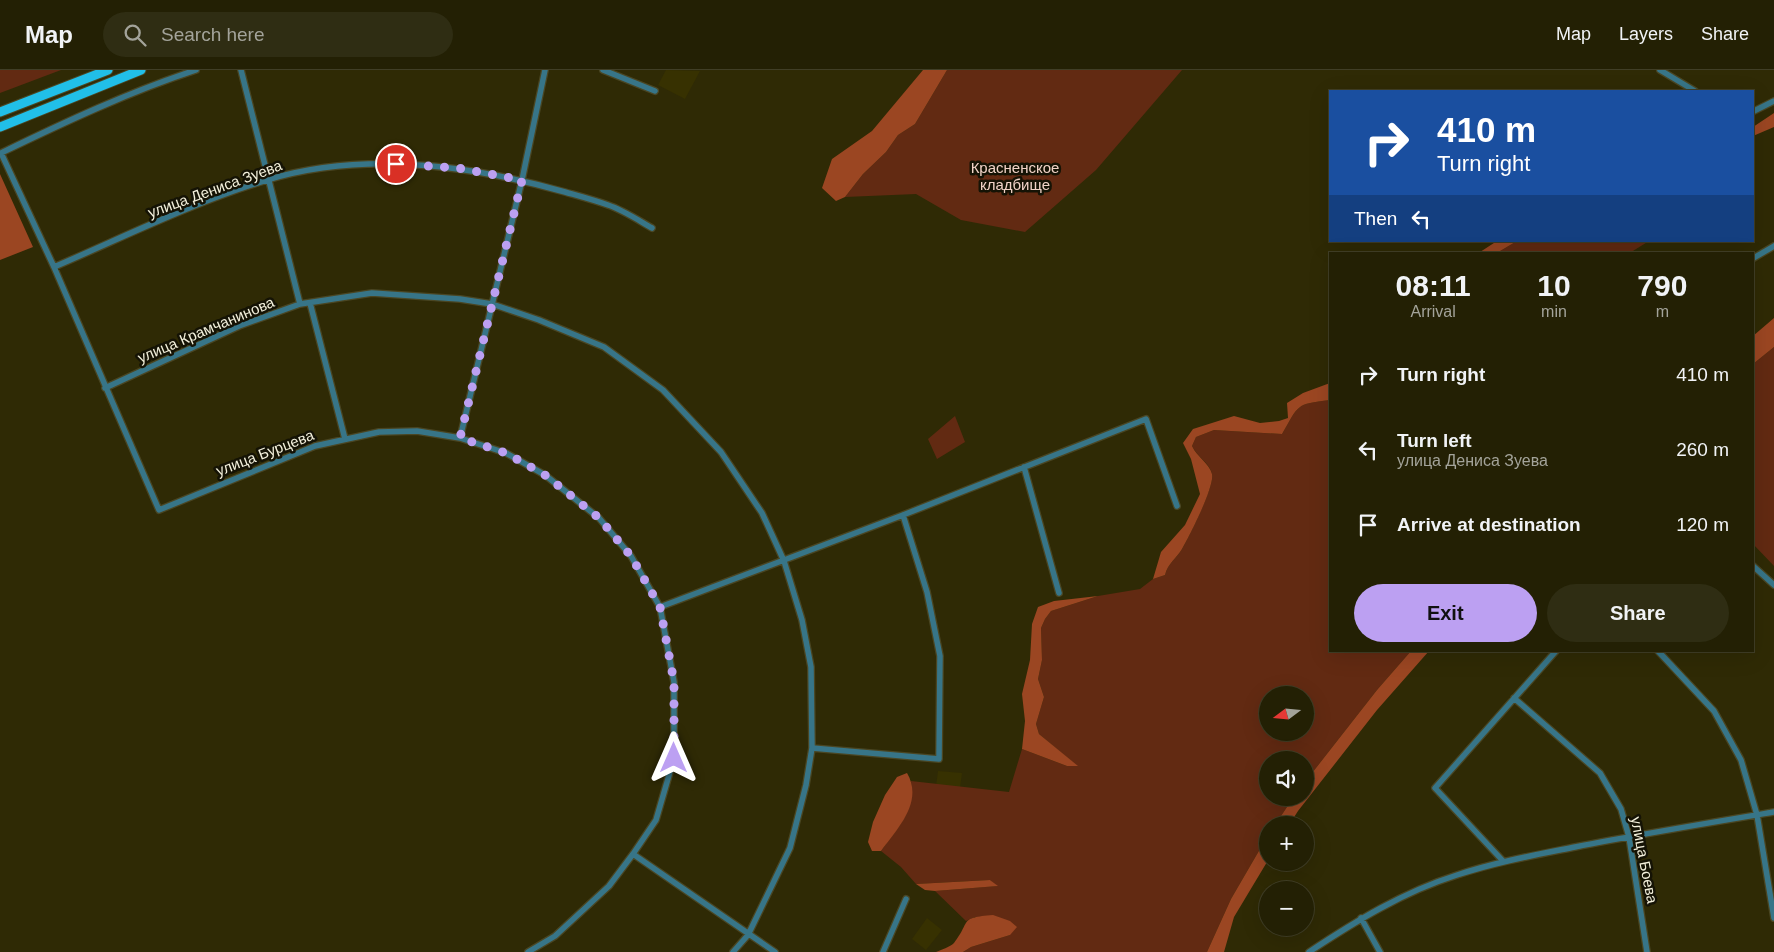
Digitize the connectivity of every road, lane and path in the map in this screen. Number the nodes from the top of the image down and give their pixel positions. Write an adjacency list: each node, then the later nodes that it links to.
1 (108, 70): 12 (main road)
2 (141, 70): 13 (main road)
3 (196, 70): 19 (street)
4 (241, 70): 14 (street)
5 (545, 70): 15 (street)
6 (603, 70): 9 (street)
7 (1660, 70): 8 (street)
8 (1693, 90)
9 (655, 91)
10 (1774, 101): 11 (street)
11 (1754, 111)
12 (0, 112)
13 (0, 127)
14 (267, 180): 15 (street, улица Дениса Зуева); 19 (street, улица Дениса Зуева); 21 (street)
15 (522, 180): 16 (street, улица Дениса Зуева); 22 (street)
16 (652, 228)
17 (1774, 246): 18 (street)
18 (1754, 258)
19 (54, 267): 23 (street)
20 (310, 303): 21 (street, улица Крамчанинова); 22 (street, улица Крамчанинова); 25 (street)
21 (300, 304): 23 (street, улица Крамчанинова)
22 (492, 304): 24 (street); 29 (street, улица Крамчанинова)
23 (105, 388): 25 (street, улица Бурцева)
24 (460, 438): 25 (street, улица Бурцева); 33 (street, улица Бурцева)
25 (345, 439)
26 (1024, 467): 27 (street); 28 (street); 32 (street)
27 (1177, 506)
28 (903, 515): 29 (street); 37 (street)
29 (784, 561): 33 (street); 37 (street, улица Крамчанинова)
30 (1754, 567): 31 (street)
31 (1773, 582)
32 (1059, 593)
33 (660, 607): 41 (street, улица Бурцева)
34 (1555, 652): 36 (street)
35 (1659, 652): 39 (street)
36 (1514, 698): 40 (street, улица Боева); 42 (street)
37 (812, 748): 46 (street, улица Крамчанинова)
38 (1774, 812): 39 (street)
39 (1757, 815): 40 (street); 45 (street)
40 (1629, 837): 42 (street); 53 (street, улица Боева)
41 (633, 854): 46 (street); 47 (street, улица Бурцева)
42 (1503, 861): 44 (street)
43 (906, 899): 50 (street)
44 (1361, 918): 51 (street); 52 (street)
45 (1774, 918)
46 (748, 935): 48 (street, улица Крамчанинова); 49 (street)
47 (528, 952)
48 (733, 952)
49 (775, 952)
50 (883, 952)
51 (1309, 952)
52 (1380, 952)
53 (1647, 952)

